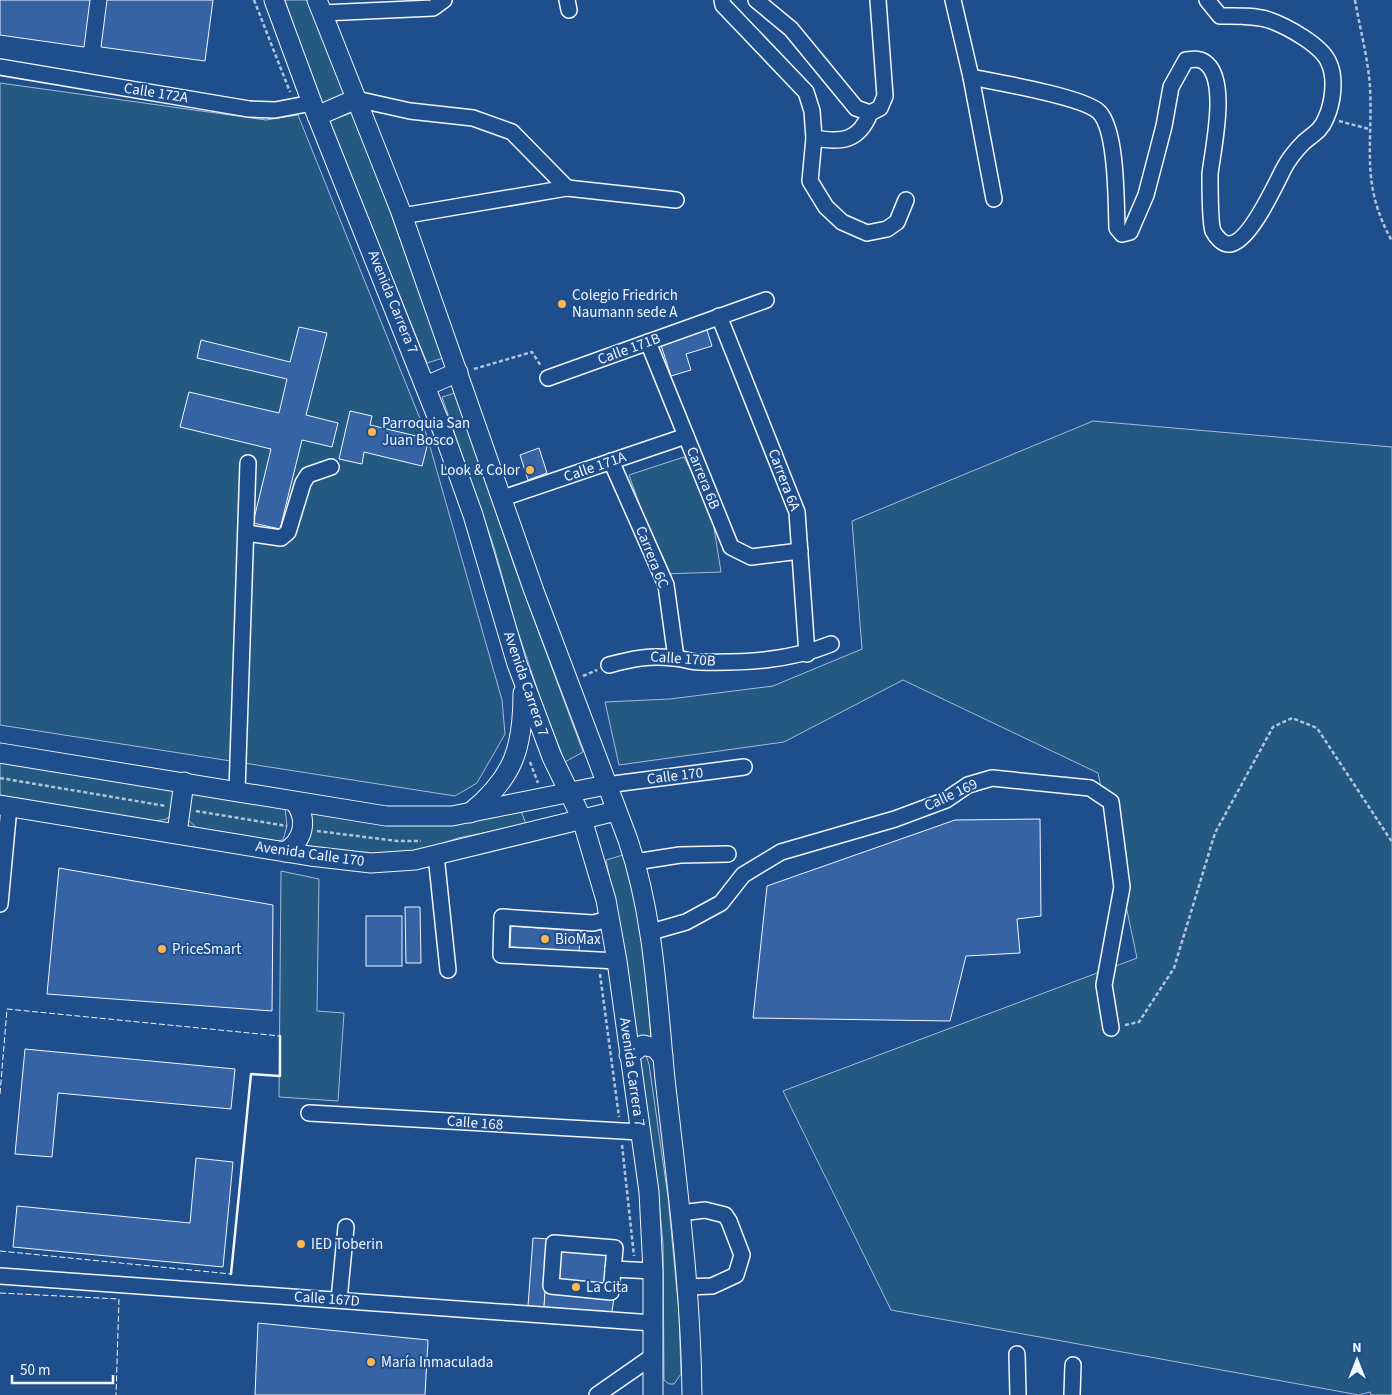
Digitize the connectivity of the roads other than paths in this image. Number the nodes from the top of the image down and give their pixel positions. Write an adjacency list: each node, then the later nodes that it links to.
1 (274, 0): 13 (main road, Avenida Carrera 7)
2 (444, 0): 8 (street)
3 (722, 0): 15 (street)
4 (756, 0): 14 (street)
5 (878, 0): 14 (street)
6 (953, 0): 11 (street)
7 (1207, 0): 11 (street)
8 (367, 5): 9 (street)
9 (320, 7): 12 (main road, Avenida Carrera 7)
10 (0, 67): 13 (street, Calle 172A)
11 (971, 77): 17 (street)
12 (356, 99): 13 (main road); 16 (street); 20 (main road, Avenida Carrera 7)
13 (309, 108): 26 (main road, Avenida Carrera 7)
14 (870, 113): 15 (street)
15 (814, 138): 19 (street)
16 (567, 188): 18 (street); 20 (street)
17 (994, 199)
18 (676, 200)
19 (906, 200)
20 (402, 216): 24 (main road, Avenida Carrera 7)
21 (766, 300): 22 (street, Calle 171B)
22 (719, 316): 23 (street, Calle 171B); 33 (street, Carrera 6A)
23 (648, 342): 25 (street, Calle 171B); 27 (street, Carrera 6B)
24 (464, 372): 26 (main road); 31 (main road, Avenida Carrera 7)
25 (548, 378)
26 (426, 386): 38 (main road, Avenida Carrera 7)
27 (686, 436): 28 (street, Calle 171A); 33 (street, Carrera 6B)
28 (611, 461): 31 (street, Calle 171A); 36 (street, Carrera 6C)
29 (248, 463): 32 (street)
30 (331, 467): 32 (street)
31 (503, 498): 42 (main road, Avenida Carrera 7)
32 (246, 533): 43 (street)
33 (800, 551): 35 (street, Carrera 6A)
34 (831, 644): 35 (street, Calle 170B)
35 (807, 654): 36 (street, Calle 170B)
36 (676, 658): 37 (street, Calle 170B)
37 (608, 664)
38 (523, 682): 44 (main road, Avenida Carrera 7); 48 (main road)
39 (0, 753): 41 (main road)
40 (744, 767): 42 (street, Calle 170)
41 (184, 782): 43 (main road); 50 (main road)
42 (606, 785): 44 (main road); 47 (main road, Avenida Carrera 7)
43 (237, 791): 45 (main road)
44 (570, 792): 48 (main road); 49 (main road, Avenida Carrera 7)
45 (295, 802): 48 (main road); 51 (main road)
46 (5, 806): 50 (main road, Avenida Calle 170); 55 (street)
47 (616, 811): 49 (main road, Avenida Calle 170); 54 (main road, Avenida Carrera 7)
48 (469, 814)
49 (582, 819): 53 (main road, Avenida Calle 170); 56 (main road, Avenida Carrera 7)
50 (177, 833): 51 (main road, Avenida Calle 170)
51 (285, 852): 53 (main road, Avenida Calle 170)
52 (728, 854): 54 (street)
53 (436, 855): 59 (street)
54 (635, 862): 57 (main road, Avenida Carrera 7)
55 (0, 904)
56 (610, 919): 58 (main road, Avenida Carrera 7); 58 (street)
57 (651, 932): 60 (street, Calle 169); 62 (main road, Avenida Carrera 7)
58 (617, 961): 61 (main road, Avenida Carrera 7)
59 (448, 970)
60 (1111, 1028)
61 (629, 1055): 62 (main road); 64 (main road, Avenida Carrera 7)
62 (663, 1057): 65 (main road, Avenida Carrera 7)
63 (310, 1113): 64 (street, Calle 168)
64 (640, 1132): 68 (main road, Avenida Carrera 7)
65 (680, 1213): 70 (main road, Avenida Carrera 7); 70 (street)
66 (346, 1227): 71 (street)
67 (613, 1269): 67 (street); 68 (street)
68 (653, 1271): 72 (main road, Avenida Carrera 7)
69 (0, 1276): 71 (street, Calle 167D)
70 (686, 1287): 78 (main road, Avenida Carrera 7)
71 (339, 1300): 72 (street, Calle 167D)
72 (653, 1323): 74 (main road, Avenida Carrera 7)
73 (1017, 1354): 79 (street)
74 (653, 1356): 76 (street); 77 (main road, Avenida Carrera 7)
75 (1072, 1366): 80 (street)
76 (597, 1395)
77 (653, 1395)
78 (692, 1395)
79 (1018, 1395)
80 (1072, 1395)

